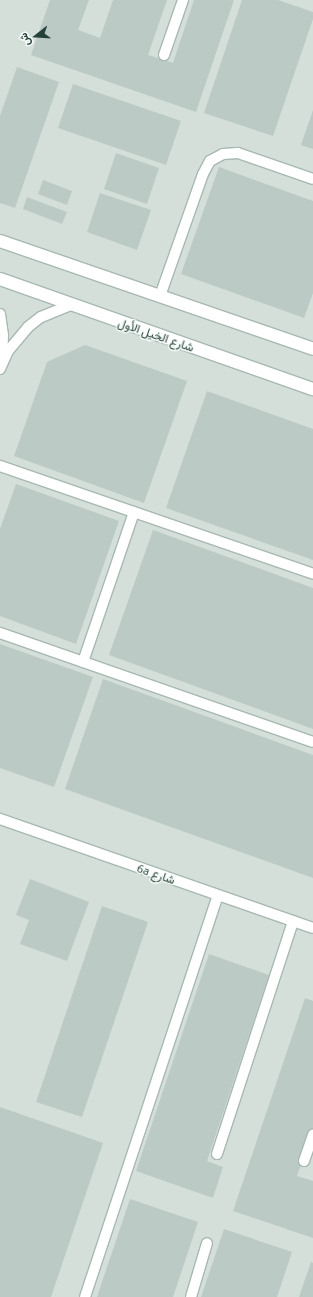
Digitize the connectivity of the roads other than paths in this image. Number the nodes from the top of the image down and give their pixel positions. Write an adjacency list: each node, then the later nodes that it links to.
1 (184, 0): 2 (lane)
2 (164, 55)
3 (313, 179): 6 (lane)
4 (0, 241): 6 (main road)
5 (0, 279): 7 (main road, شارع الخيل الأول)
6 (160, 296): 9 (main road)
7 (70, 305): 10 (lane); 11 (main road, شارع الخيل الأول)
8 (0, 314): 10 (lane)
9 (313, 349)
10 (0, 367)
11 (313, 389)
12 (0, 466): 13 (lane)
13 (134, 512): 14 (lane); 16 (lane)
14 (313, 574)
15 (0, 633): 16 (lane)
16 (83, 662): 17 (lane)
17 (313, 742)
18 (0, 819): 19 (lane, 6a شارع)
19 (218, 895): 20 (lane, 6a شارع); 26 (lane)
20 (293, 921): 21 (lane, 6a شارع); 23 (lane)
21 (313, 928)
22 (313, 1134): 24 (lane)
23 (217, 1154)
24 (304, 1162)
25 (207, 1243): 27 (lane)
26 (85, 1297)
27 (190, 1297)

